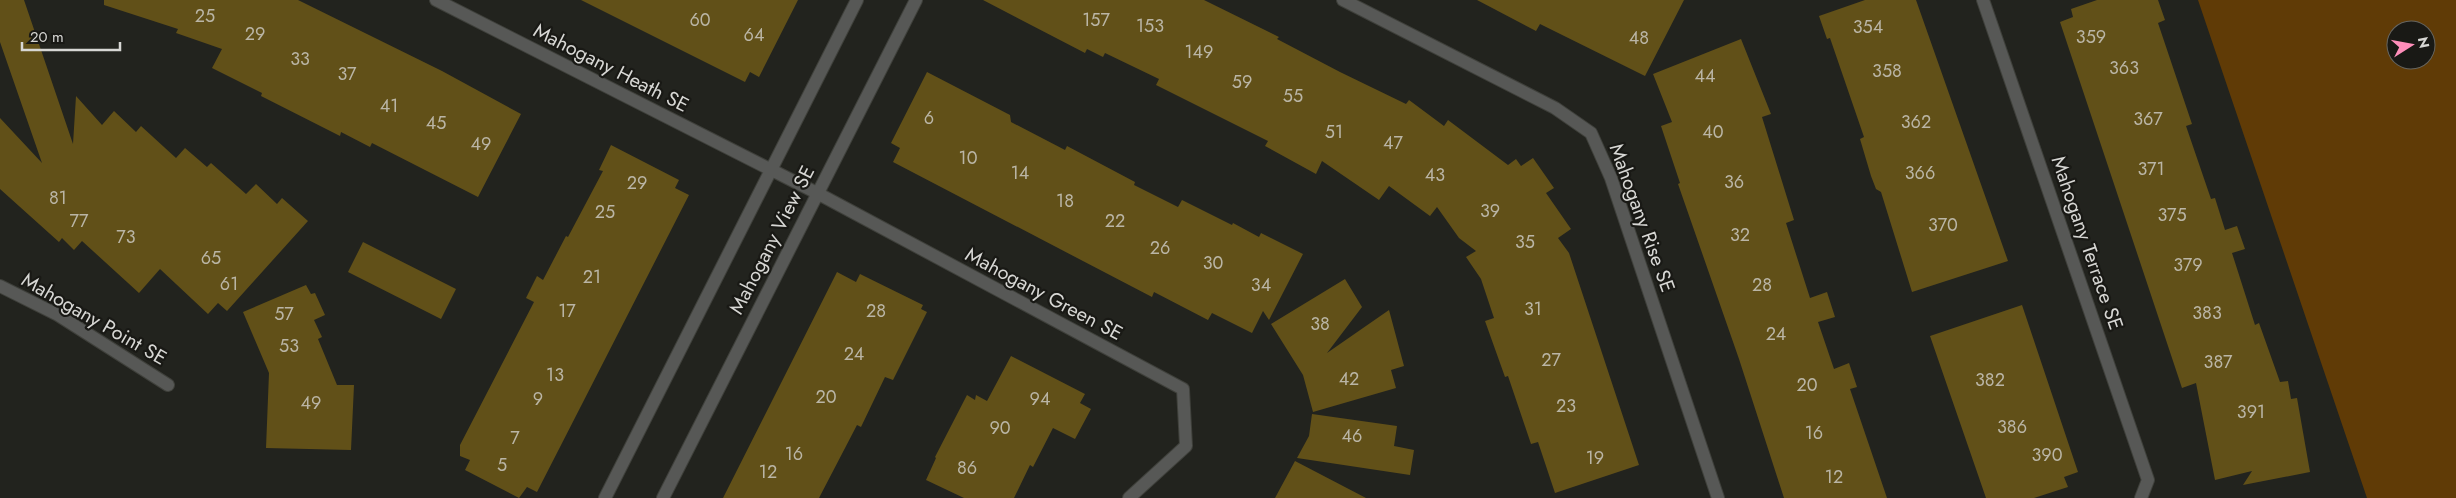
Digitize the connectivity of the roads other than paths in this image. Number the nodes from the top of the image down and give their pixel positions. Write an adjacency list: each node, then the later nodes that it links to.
1 (436, 0): 6 (street, Mahogany Heath SE)
2 (857, 0): 6 (street, Mahogany View SE)
3 (916, 0): 7 (street, Mahogany View SE)
4 (1343, 0): 13 (street, Mahogany Rise SE)
5 (1983, 0): 14 (street, Mahogany Terrace SE)
6 (769, 170): 7 (street, Mahogany Green SE); 10 (street, Mahogany View SE)
7 (817, 193): 11 (street, Mahogany View SE); 12 (street, Mahogany Green SE)
8 (0, 286): 9 (street, Mahogany Point SE)
9 (168, 384)
10 (606, 498)
11 (662, 498)
12 (1129, 498)
13 (1718, 498)
14 (2141, 498)

